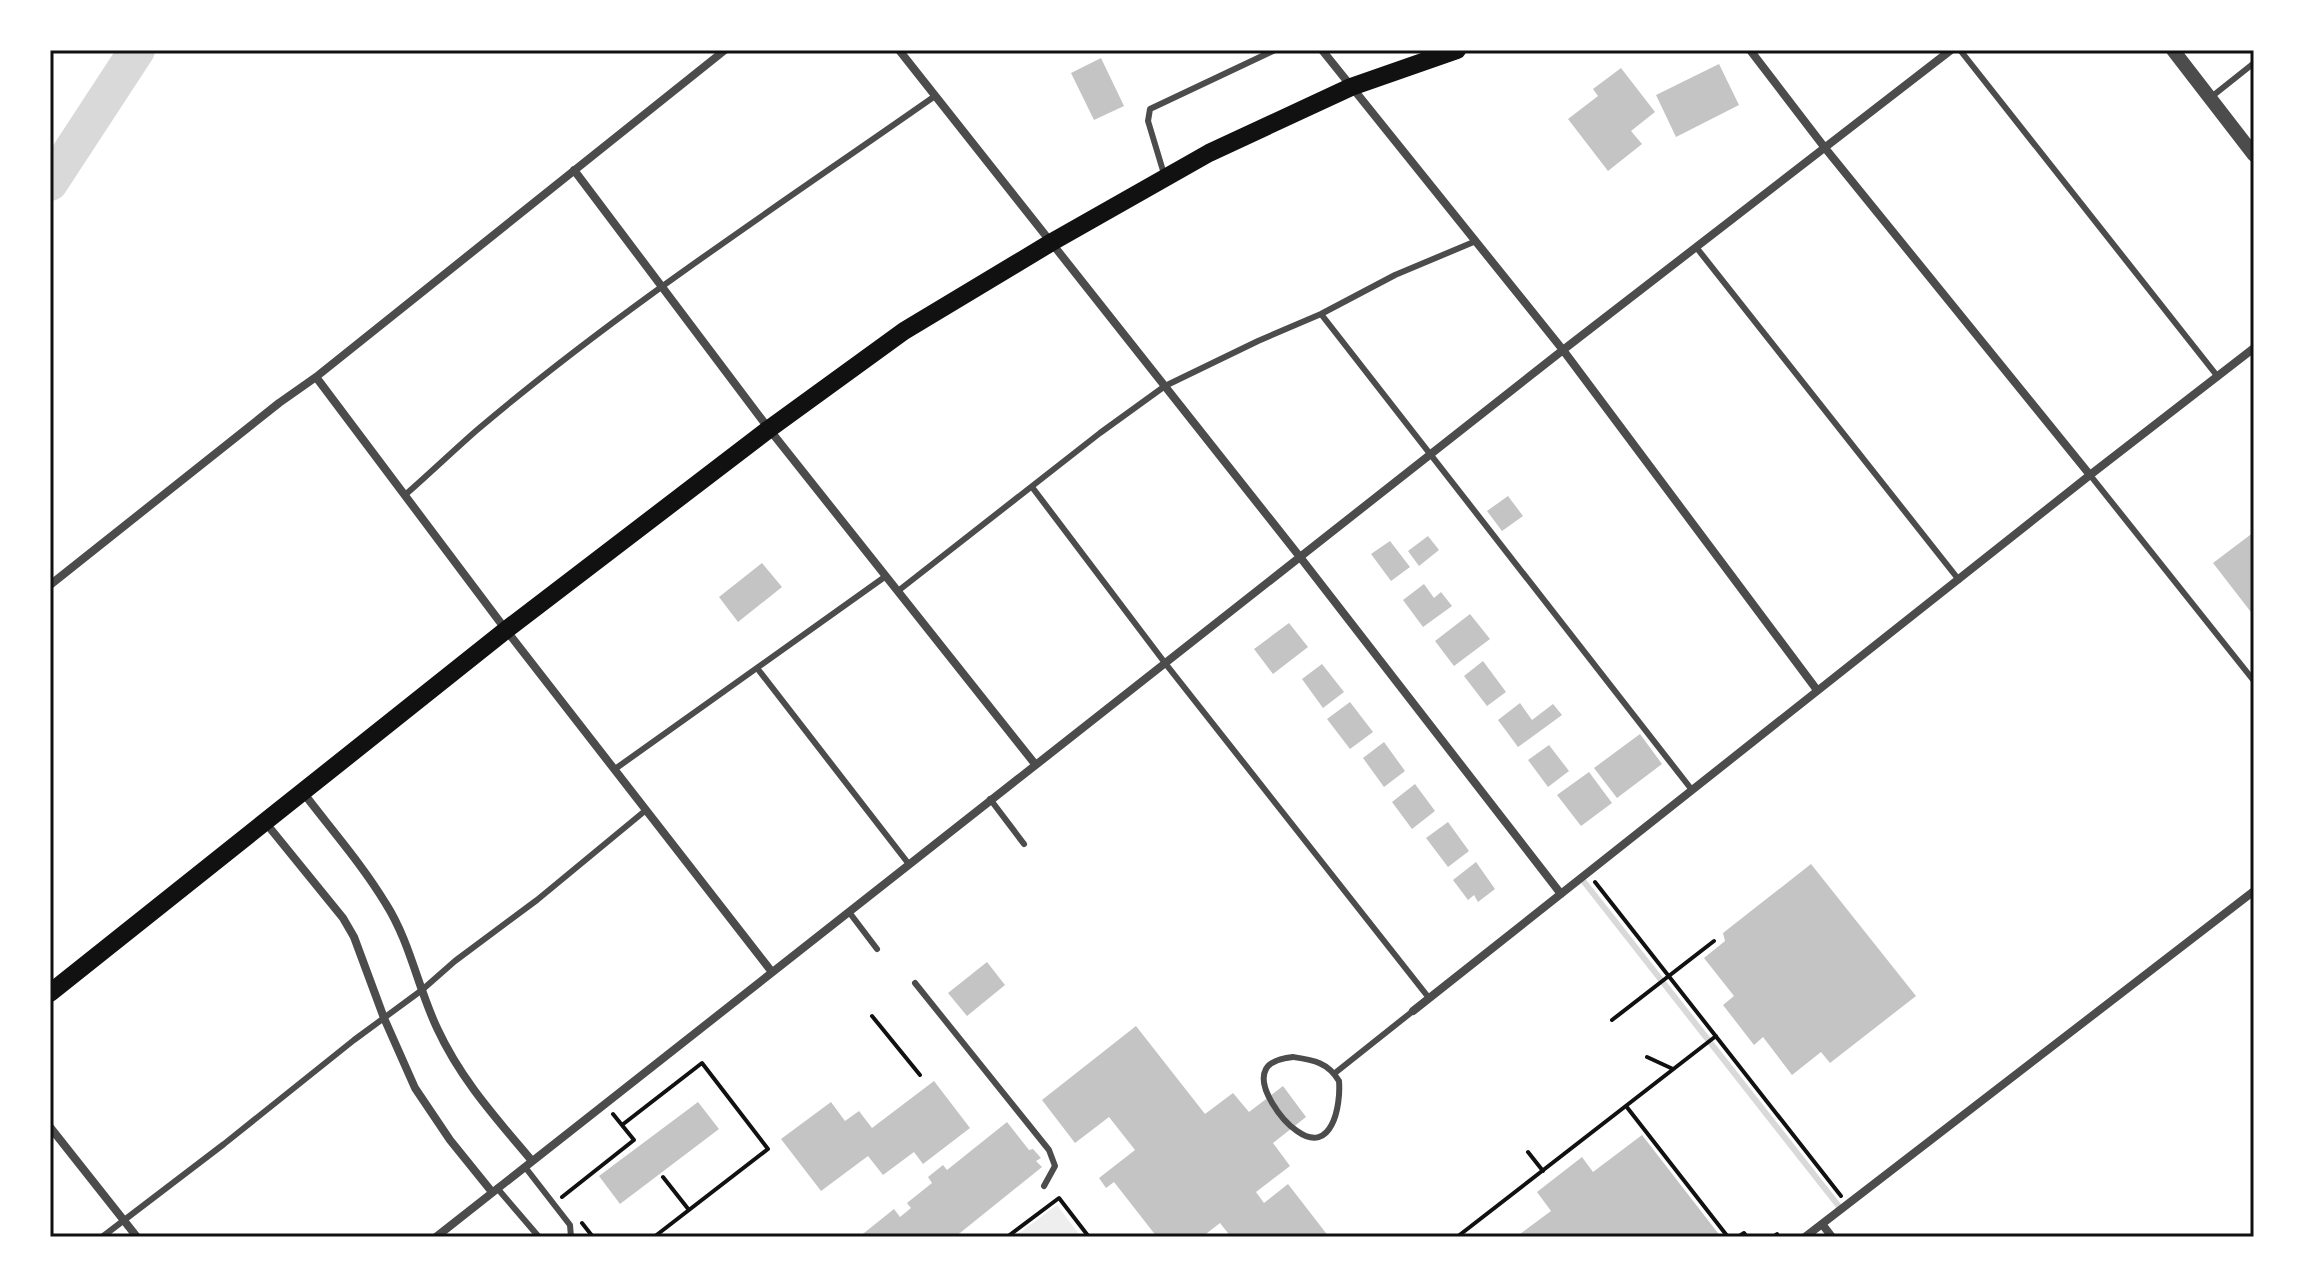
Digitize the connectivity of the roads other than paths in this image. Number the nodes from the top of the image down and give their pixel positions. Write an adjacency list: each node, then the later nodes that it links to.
1 (899, 50): 12 (street)
2 (1275, 50): 17 (lane)
3 (1322, 50): 11 (street)
4 (1457, 50): 11 (main road)
5 (1750, 50): 14 (street)
6 (1951, 50): 14 (street)
7 (1960, 50): 26 (lane)
8 (2173, 50): 13 (street)
9 (719, 52): 16 (street)
10 (2254, 63): 13 (lane)
11 (1351, 87): 17 (main road); 18 (street)
12 (935, 96): 19 (street); 21 (lane)
13 (2210, 98): 15 (street)
14 (1825, 148): 20 (street); 30 (street)
15 (2254, 155)
16 (574, 170): 21 (street); 25 (street)
17 (1165, 178): 19 (main road)
18 (1476, 241): 22 (lane); 24 (street)
19 (1052, 242): 27 (street); 28 (main road)
20 (1696, 247): 24 (street); 35 (lane)
21 (663, 287): 28 (street); 32 (lane)
22 (1321, 314): 27 (lane); 29 (lane)
23 (2254, 348): 26 (street)
24 (1563, 350): 29 (street); 42 (street)
25 (316, 377): 32 (street); 36 (street)
26 (2218, 377): 30 (street)
27 (1165, 386): 31 (lane); 33 (street)
28 (769, 429): 34 (street); 38 (main road)
29 (1431, 454): 33 (street); 45 (lane)
30 (2090, 475): 35 (street); 41 (lane)
31 (1032, 487): 37 (lane); 39 (lane)
32 (405, 495): 38 (street)
33 (1300, 557): 39 (street); 53 (street)
34 (886, 576): 37 (street); 40 (lane)
35 (1959, 580): 42 (street)
36 (50, 585)
37 (898, 591): 43 (street)
38 (506, 630): 44 (street); 46 (main road)
39 (1165, 663): 43 (street); 60 (lane)
40 (757, 668): 44 (lane); 51 (lane)
41 (2254, 681)
42 (1817, 690): 45 (street)
43 (1035, 764): 47 (street)
44 (615, 769): 48 (street)
45 (1692, 790): 53 (street)
46 (302, 791): 49 (main road); 58 (street)
47 (990, 799): 50 (lane); 51 (street)
48 (646, 810): 56 (street); 58 (lane)
49 (264, 822): 59 (main road); 62 (street)
50 (1024, 844)
51 (908, 863): 54 (street)
52 (2254, 891): 69 (street)
53 (1561, 894): 60 (street)
54 (849, 912): 55 (lane); 56 (street)
55 (877, 949)
56 (772, 972): 65 (street)
57 (915, 983): 66 (lane)
58 (422, 990): 62 (lane); 65 (street)
59 (50, 993)
60 (1429, 998): 61 (street)
61 (1413, 1011): 63 (lane)
62 (384, 1018): 67 (street); 68 (lane)
63 (1335, 1073): 63 (lane)
64 (50, 1127): 68 (street)
65 (528, 1164): 67 (street); 74 (lane)
66 (1044, 1186)
67 (495, 1190): 72 (street); 73 (lane)
68 (124, 1220): 70 (lane); 71 (street)
69 (1822, 1224): 75 (street); 76 (street)
70 (102, 1237)
71 (137, 1237)
72 (436, 1237)
73 (539, 1237)
74 (571, 1237)
75 (1805, 1237)
76 (1832, 1237)

